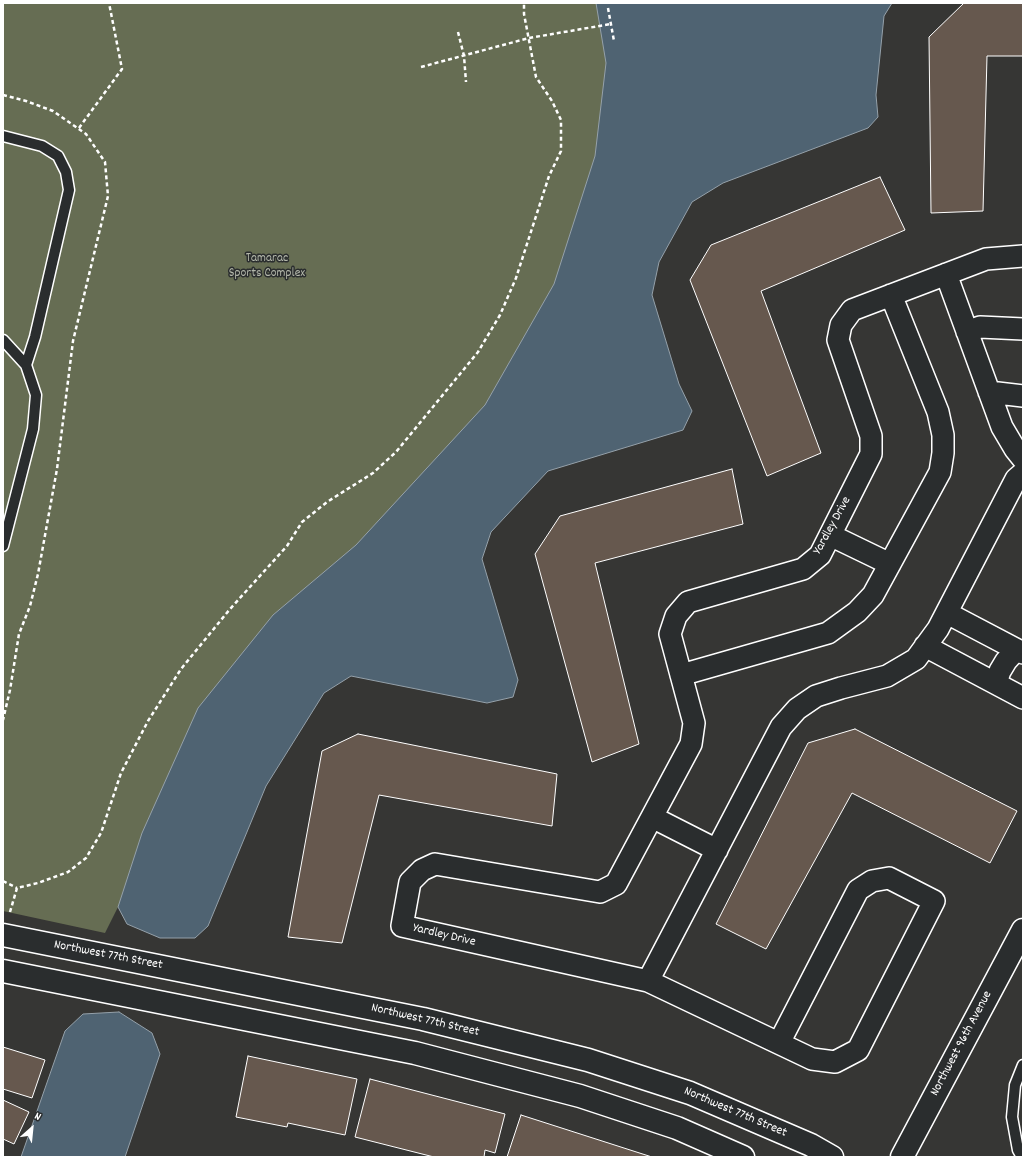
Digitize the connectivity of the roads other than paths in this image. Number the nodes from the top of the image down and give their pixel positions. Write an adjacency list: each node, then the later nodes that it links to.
1 (3, 136): 8 (lane)
2 (1023, 256): 3 (street, Yardley Drive)
3 (946, 274): 4 (street, Yardley Drive); 6 (street)
4 (892, 295): 13 (street, Yardley Drive); 15 (street)
5 (1023, 329): 6 (street)
6 (967, 332): 9 (street)
7 (4, 341): 8 (lane)
8 (26, 365): 14 (lane)
9 (989, 392): 10 (street); 11 (street)
10 (1023, 396)
11 (1023, 459)
12 (1023, 473): 16 (street)
13 (830, 535): 15 (street); 19 (street, Yardley Drive)
14 (3, 546)
15 (890, 564): 19 (street)
16 (947, 613): 17 (street); 18 (street)
17 (925, 646): 20 (street); 23 (street)
18 (1020, 651): 20 (street)
19 (681, 675): 22 (street, Yardley Drive)
20 (996, 684): 21 (street)
21 (1023, 698)
22 (652, 817): 23 (street); 27 (street, Yardley Drive)
23 (717, 850): 27 (street)
24 (1023, 930): 32 (street, Northwest 96th Avenue)
25 (3, 935): 31 (street, Northwest 77th Street)
26 (3, 971): 30 (street)
27 (648, 981): 28 (street)
28 (779, 1043): 28 (street)
29 (1023, 1065): 33 (lane)
30 (743, 1157)
31 (832, 1157)
32 (902, 1157)
33 (1022, 1157)

